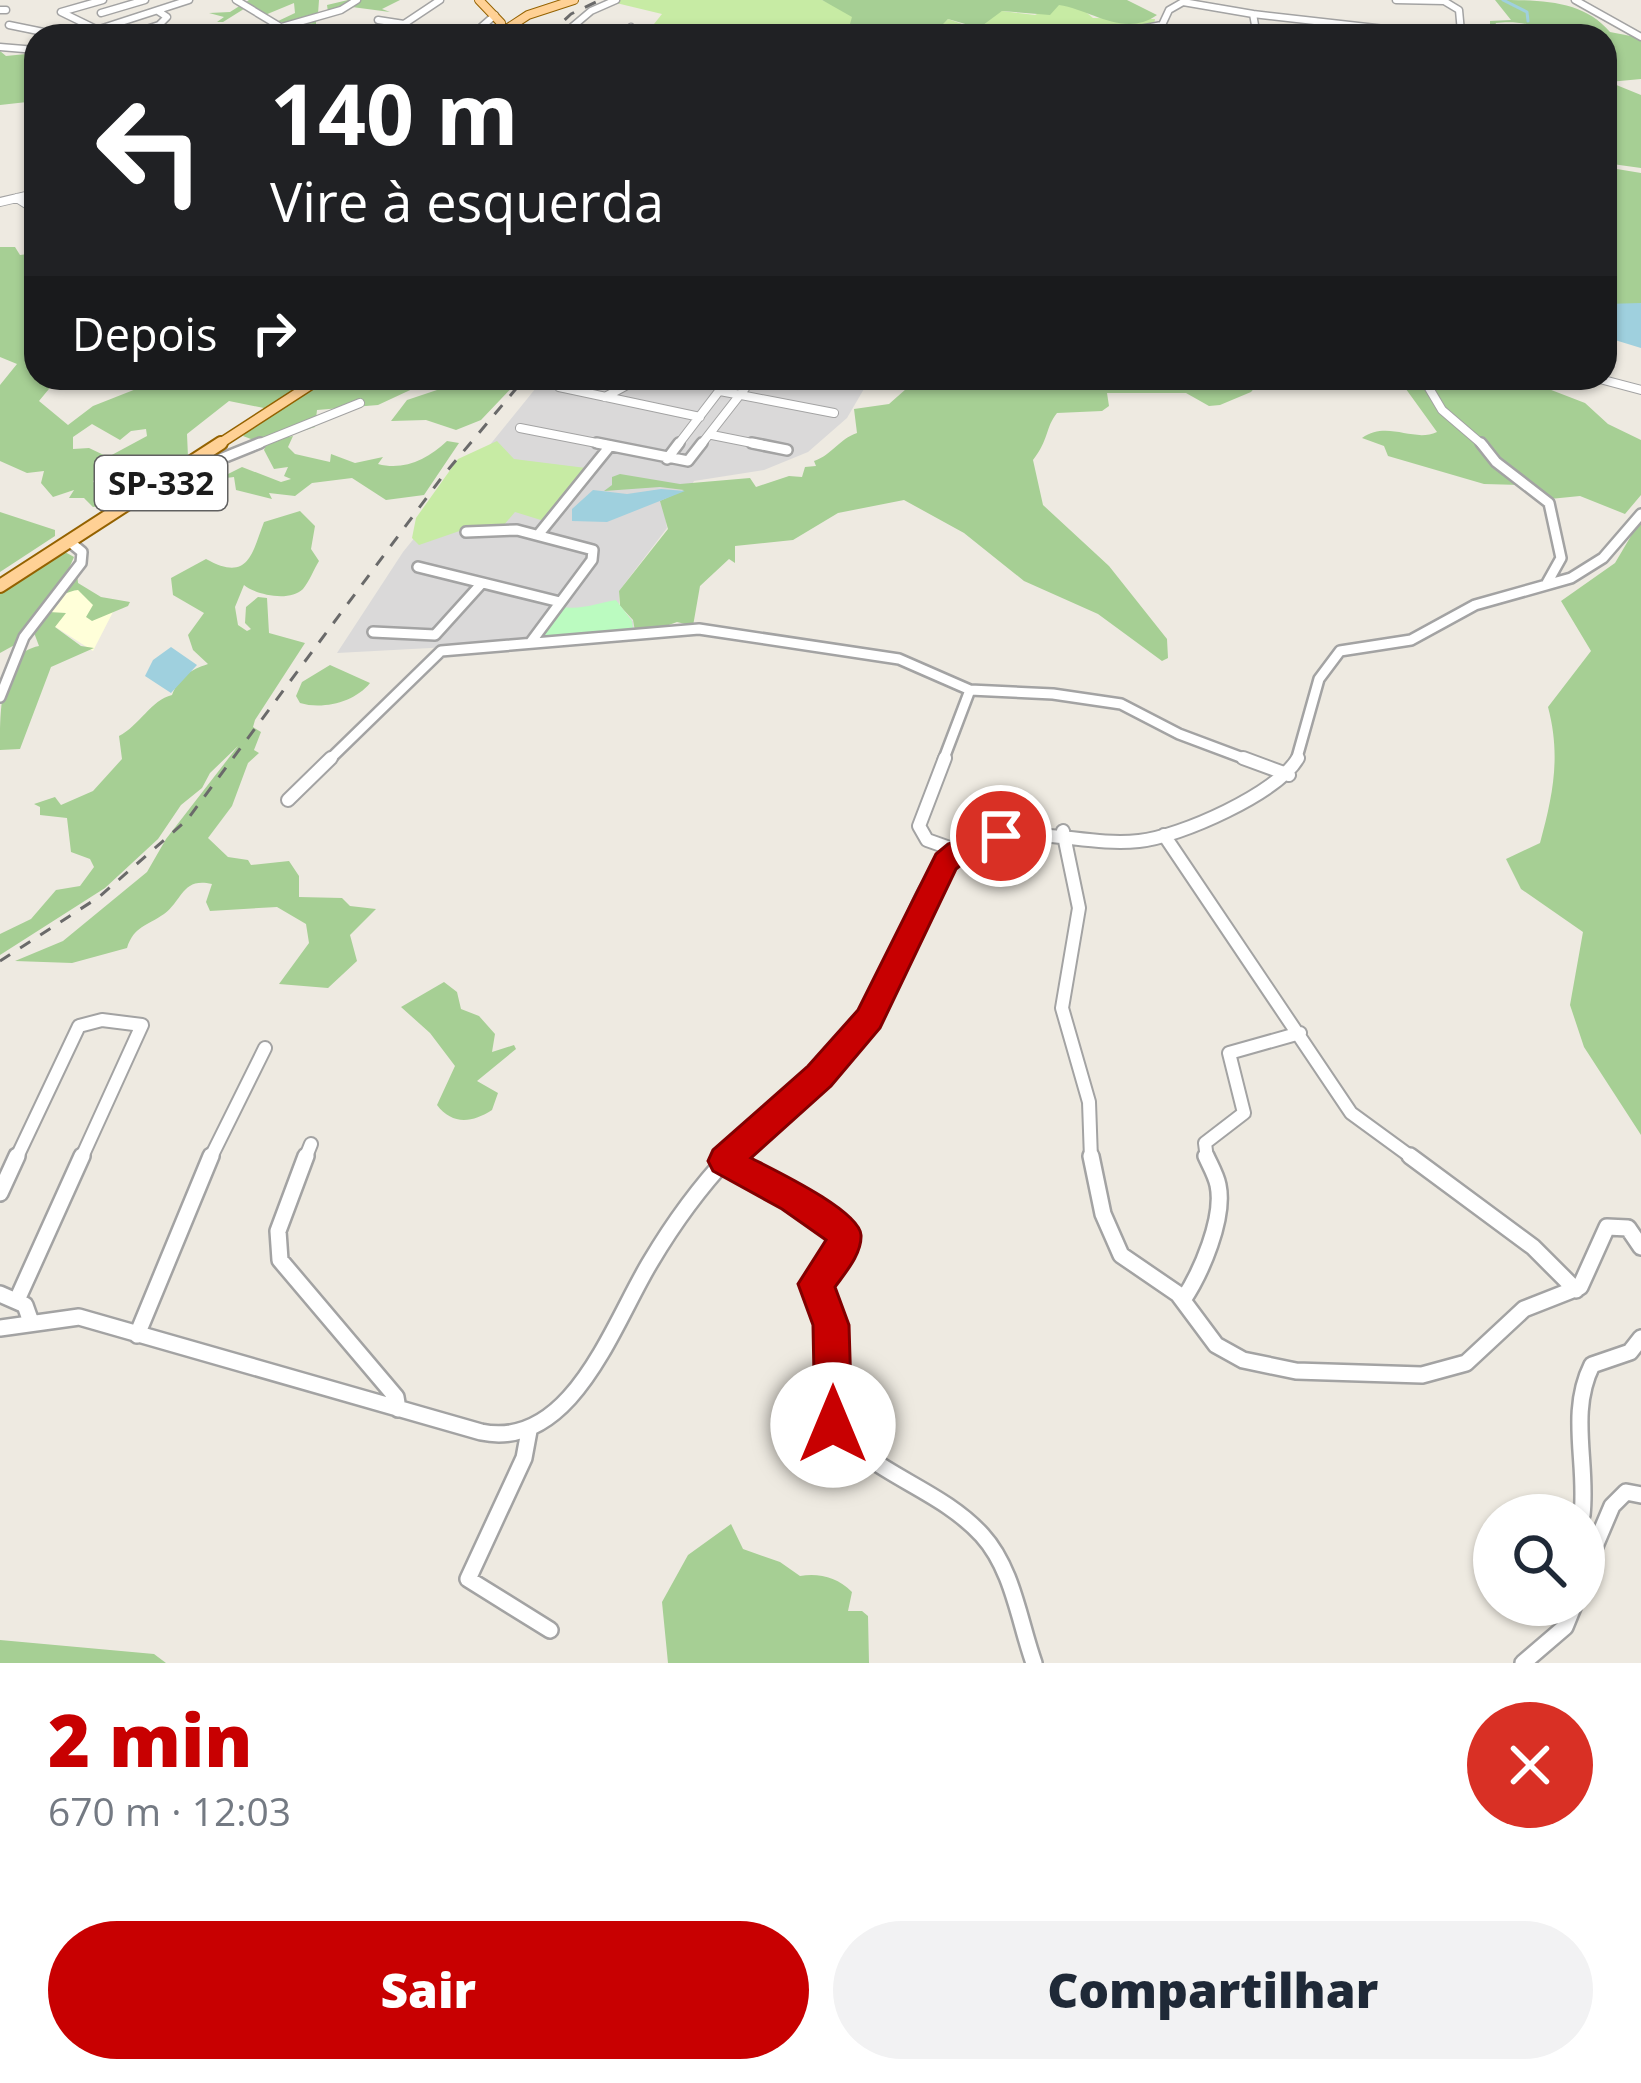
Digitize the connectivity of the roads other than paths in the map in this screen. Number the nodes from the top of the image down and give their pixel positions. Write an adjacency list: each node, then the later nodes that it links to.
1 (145, 0): 14 (street)
2 (236, 0): 24 (street)
3 (357, 0): 25 (street)
4 (440, 0): 20 (street)
5 (452, 0): 20 (street)
6 (574, 0): 27 (main road)
7 (616, 0): 28 (street)
8 (1396, 0): 33 (street)
9 (1575, 0): 34 (street)
10 (99, 1): 14 (street); 21 (street)
11 (186, 1): 13 (street); 15 (street)
12 (1184, 2): 17 (street); 18 (street)
13 (197, 8)
14 (112, 10): 16 (street)
15 (158, 11): 22 (street); 23 (street)
16 (100, 13)
17 (1169, 14): 29 (street); 30 (street)
18 (1253, 14): 31 (street); 32 (street)
19 (378, 20): 20 (street)
20 (411, 22): 26 (street)
21 (85, 24)
22 (117, 24)
23 (160, 24)
24 (276, 24)
25 (287, 24)
26 (407, 24)
27 (503, 24)
28 (576, 24)
29 (1160, 24)
30 (1160, 24)
31 (1256, 24)
32 (1341, 24)
33 (1461, 24)
34 (1610, 24)
35 (9, 25): 36 (street)
36 (24, 28)
37 (24, 196): 38 (street)
38 (17, 198): 39 (street); 40 (street)
39 (0, 202)
40 (24, 202)
41 (303, 390): 57 (main road, SP-332)
42 (573, 390): 48 (street)
43 (618, 390): 48 (street)
44 (745, 390): 47 (street)
45 (1430, 390): 65 (street)
46 (720, 391): 47 (street); 51 (street)
47 (741, 395): 50 (street); 53 (street)
48 (605, 397): 51 (street)
49 (360, 403): 57 (street)
50 (834, 413)
51 (700, 417): 56 (street)
52 (520, 428): 54 (street)
53 (712, 434): 55 (street); 56 (street)
54 (610, 446): 56 (street); 60 (street)
55 (787, 450)
56 (667, 458)
57 (163, 481): 61 (main road, SP-332)
58 (1641, 514): 65 (street)
59 (466, 532): 60 (street)
60 (538, 535): 66 (street)
61 (70, 542): 64 (main road, SP-332); 70 (street)
62 (418, 567): 63 (street)
63 (482, 583): 66 (street); 67 (street)
64 (0, 586)
65 (1544, 586): 71 (street)
66 (560, 602): 68 (street)
67 (373, 632)
68 (530, 643)
69 (970, 690): 71 (street); 72 (street); 75 (street)
70 (0, 697)
71 (1289, 775): 74 (street)
72 (288, 800)
73 (1063, 831): 74 (street); 75 (street); 85 (street)
74 (1165, 835): 76 (street)
75 (958, 851): 79 (street)
76 (1300, 1033): 82 (street); 85 (street)
77 (265, 1048): 88 (street)
78 (311, 1144): 90 (street)
79 (724, 1161): 91 (street); 97 (street)
80 (0, 1192): 84 (street)
81 (1641, 1247): 82 (street)
82 (1576, 1290): 85 (street)
83 (0, 1294): 84 (street)
84 (17, 1300): 86 (street)
85 (1183, 1300)
86 (31, 1322): 87 (street); 88 (street)
87 (0, 1328)
88 (137, 1334): 90 (street)
89 (1641, 1338): 92 (street)
90 (398, 1409): 91 (street)
91 (530, 1431): 96 (street)
92 (1586, 1494)
93 (1641, 1495): 94 (street)
94 (1605, 1522)
95 (1566, 1626): 98 (street)
96 (550, 1630)
97 (1034, 1663)
98 (1523, 1663)

